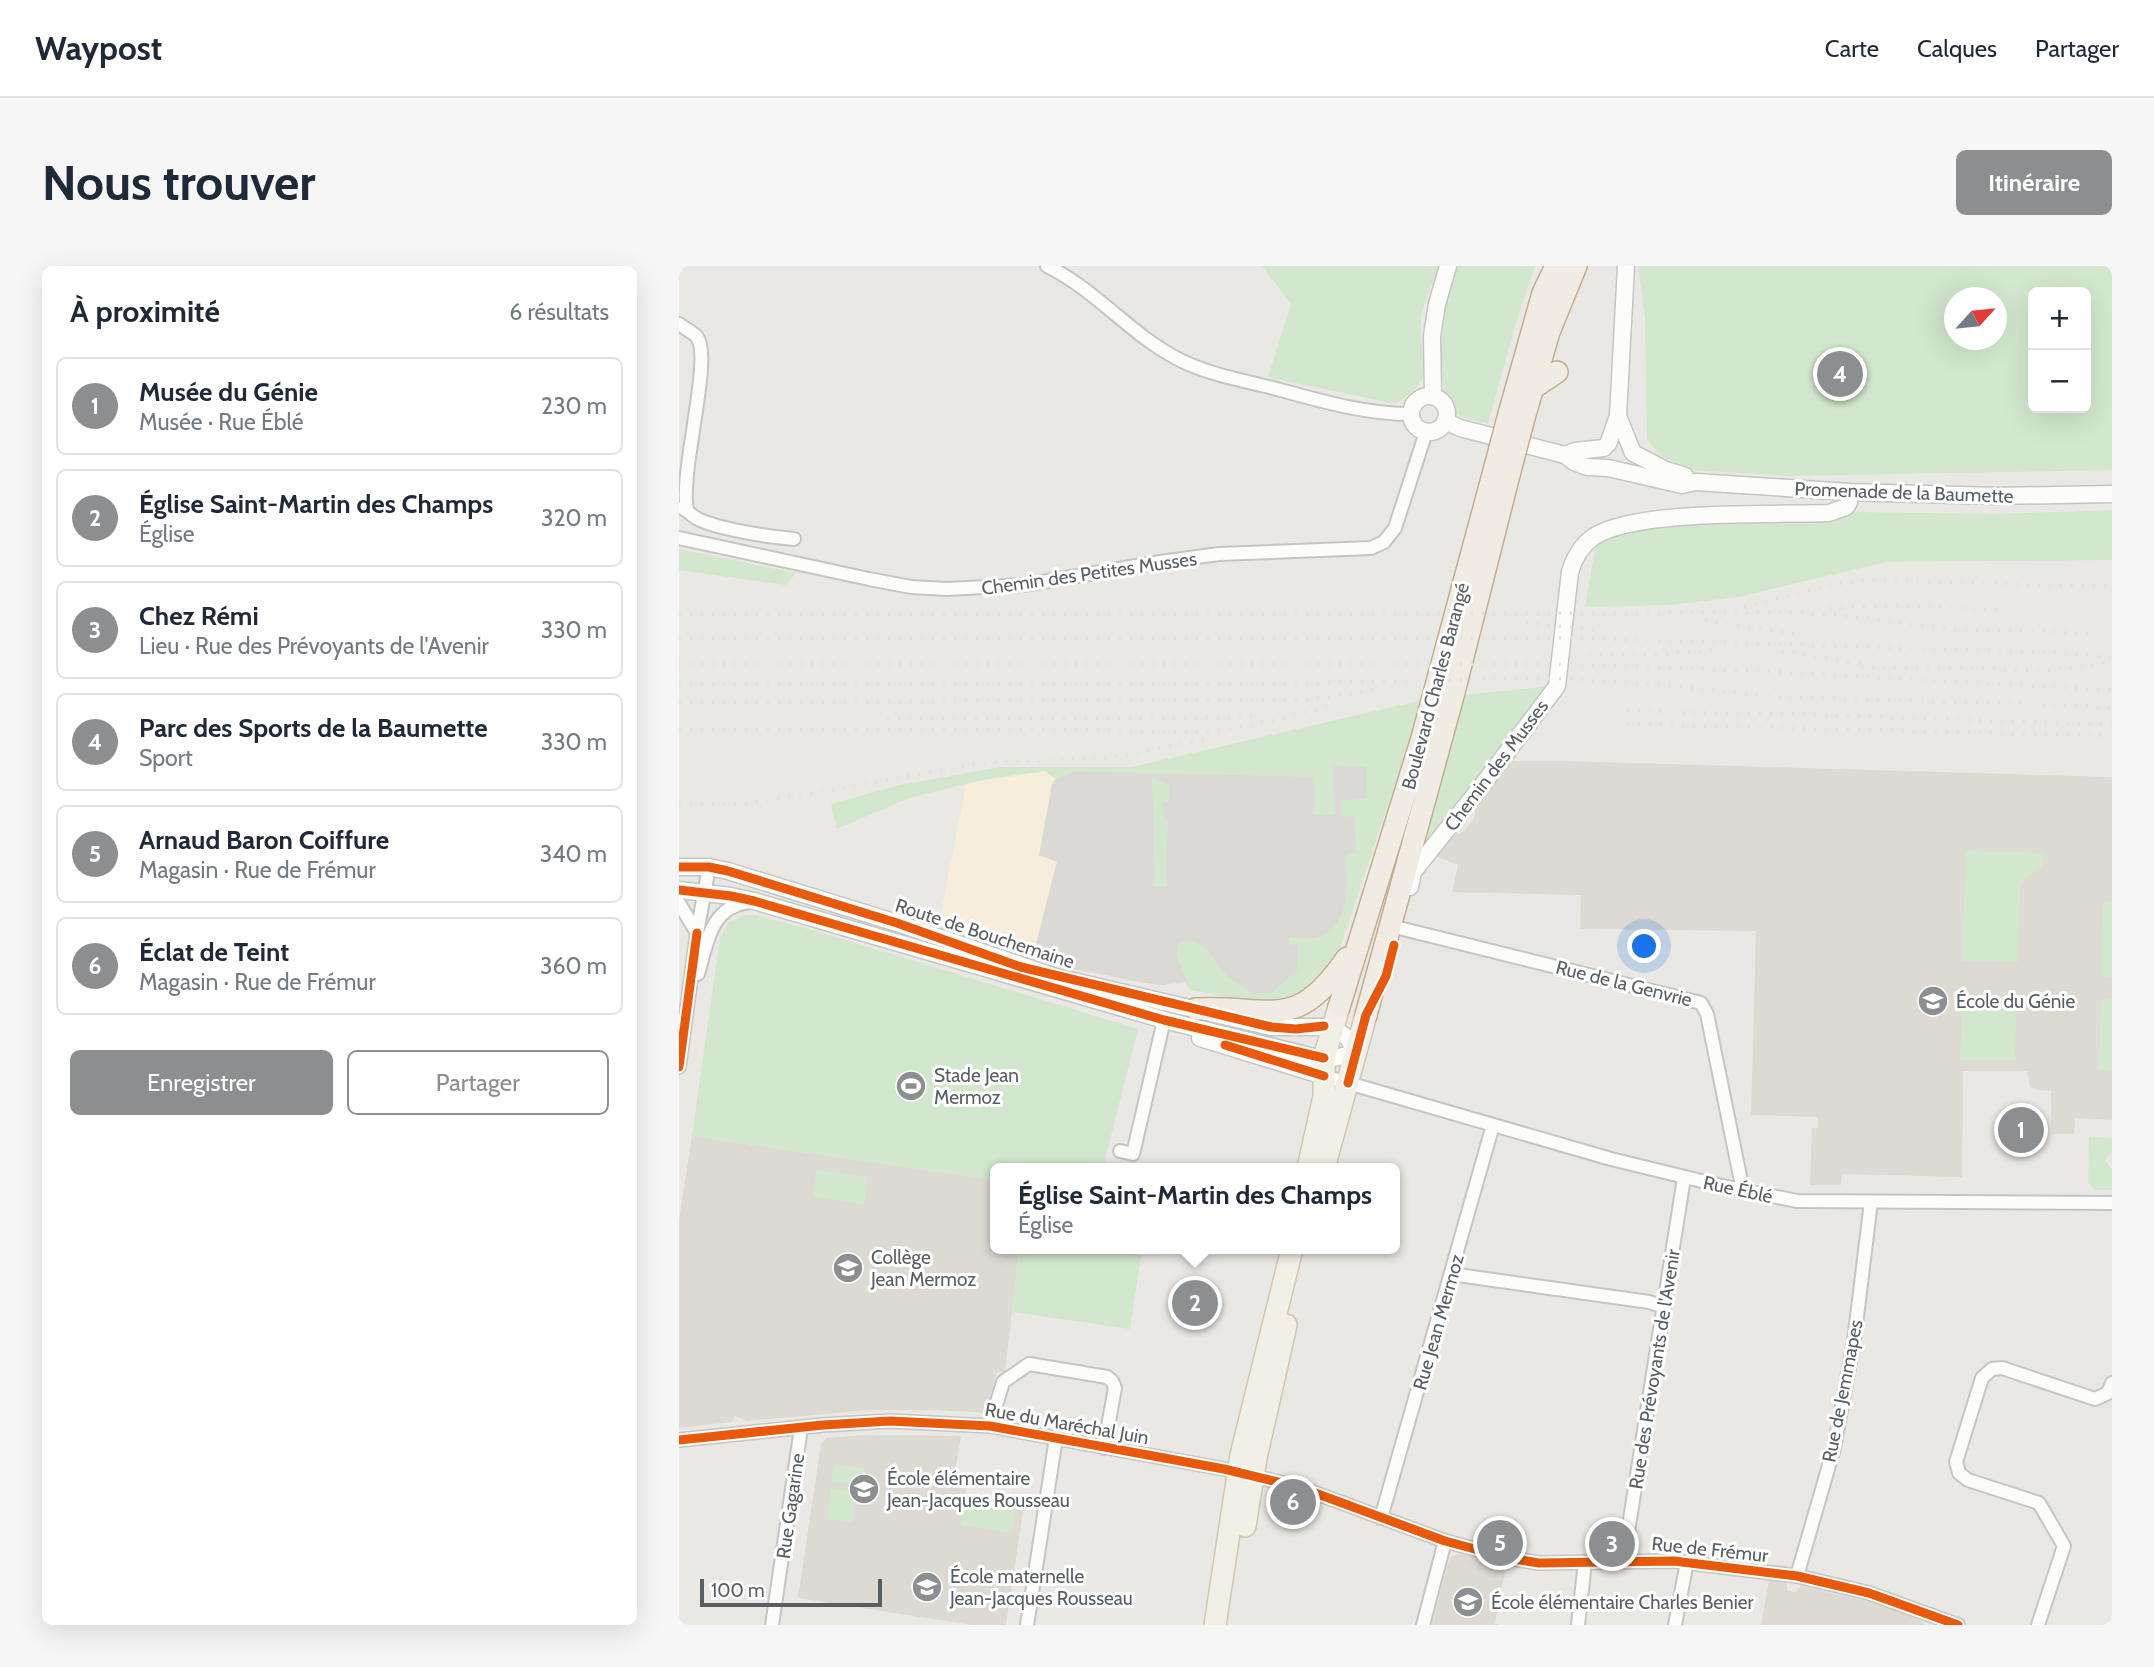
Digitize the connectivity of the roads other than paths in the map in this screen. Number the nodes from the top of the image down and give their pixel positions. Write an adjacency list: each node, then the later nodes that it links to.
1 (1047, 266): 12 (street)
2 (1448, 266): 11 (street)
3 (1544, 266): 7 (highway)
4 (1556, 266): 7 (highway, Boulevard Charles Barangé)
5 (1576, 266): 10 (highway, Boulevard Charles Barangé)
6 (1626, 266): 14 (street)
7 (1543, 293): 13 (highway, Boulevard Charles Barangé)
8 (679, 324): 25 (street)
9 (1557, 372): 10 (highway)
10 (1533, 388): 13 (highway, Boulevard Charles Barangé)
11 (1433, 396): 12 (street); 15 (street)
12 (1410, 414): 16 (street)
13 (1517, 416): 20 (highway, Boulevard Charles Barangé, bridge)
14 (1618, 416): 17 (street); 18 (street)
15 (1445, 421): 16 (street); 19 (street, Promenade de la Baumette)
16 (1426, 432): 26 (street, Chemin des Petites Musses)
17 (1606, 446): 18 (street, Promenade de la Baumette); 19 (street, Promenade de la Baumette); 21 (street)
18 (1631, 448): 21 (street); 22 (street, Promenade de la Baumette)
19 (1565, 455): 21 (street, Promenade de la Baumette)
20 (1503, 469): 36 (highway, Boulevard Charles Barangé); 39 (highway, Boulevard Charles Barangé)
21 (1615, 469): 22 (street, Promenade de la Baumette)
22 (1696, 482): 23 (street, Promenade de la Baumette)
23 (1849, 492): 24 (street, Promenade de la Baumette); 34 (street, Chemin des Musses)
24 (2112, 494)
25 (683, 508): 27 (street)
26 (679, 538)
27 (794, 539)
28 (679, 867): 29 (street, Route de Bouchemaine)
29 (709, 867): 31 (street); 37 (street, Route de Bouchemaine)
30 (679, 890): 31 (street, Route de Bouchemaine)
31 (704, 892): 32 (street, Route de Bouchemaine); 35 (street)
32 (754, 901): 38 (street); 40 (street, Route de Bouchemaine)
33 (679, 903): 35 (street)
34 (1399, 929): 39 (street, Boulevard Charles Barangé); 53 (street, Rue de la Genvrie)
35 (697, 933): 38 (street)
36 (1360, 939): 37 (highway); 41 (highway, Boulevard Charles Barangé)
37 (1196, 1009): 41 (street, Route de Bouchemaine)
38 (686, 1015): 43 (street)
39 (1366, 1015): 42 (main road, Boulevard Charles Barangé)
40 (1164, 1020): 44 (street, Route de Bouchemaine); 49 (street)
41 (1332, 1020): 42 (street); 44 (main road, Boulevard Charles Barangé)
42 (1356, 1053): 44 (street, Route de Bouchemaine); 45 (main road, Boulevard Charles Barangé); 46 (street)
43 (679, 1067)
44 (1324, 1067): 45 (street, Rue Éblé); 47 (main road, Boulevard Charles Barangé)
45 (1348, 1083): 46 (street, Rue Éblé); 47 (main road, Boulevard Charles Barangé)
46 (1375, 1091): 48 (street, Rue Éblé)
47 (1331, 1109): 50 (main road); 51 (main road)
48 (1493, 1125): 52 (street, Rue Éblé); 58 (street, Rue Jean Mermoz)
49 (1121, 1151)
50 (1310, 1163)
51 (1325, 1163)
52 (1683, 1178): 53 (street, Rue Éblé); 59 (street, Rue des Prévoyants de l'Avenir)
53 (1743, 1191): 54 (street, Rue Éblé)
54 (1871, 1202): 55 (street, Rue Éblé); 72 (street, Rue de Jemmapes)
55 (2112, 1203)
56 (1291, 1254): 66 (main road)
57 (1303, 1254): 66 (main road)
58 (1451, 1274): 59 (street); 67 (street, Rue Jean Mermoz)
59 (1664, 1307): 69 (street, Rue des Prévoyants de l'Avenir)
60 (2112, 1383): 81 (street)
61 (991, 1426): 62 (street, Rue du Maréchal Juin); 63 (street, Rue du Maréchal Juin); 65 (street)
62 (801, 1428): 64 (street, Rue du Maréchal Juin); 73 (street, Rue Gagarine)
63 (1056, 1438): 65 (street, Rue du Maréchal Juin); 74 (street)
64 (679, 1440)
65 (1104, 1448): 66 (street, Rue du Maréchal Juin)
66 (1246, 1474): 67 (street, Rue de Frémur); 75 (main road); 76 (main road)
67 (1381, 1517): 68 (street, Rue de Frémur)
68 (1445, 1541): 70 (street, Rue de Frémur); 77 (street)
69 (1626, 1560): 70 (street, Rue de Frémur); 71 (street, Rue de Frémur)
70 (1585, 1562): 78 (street)
71 (1687, 1562): 72 (street, Rue de Frémur); 79 (street)
72 (1797, 1576): 80 (street, Rue de Frémur)
73 (772, 1625)
74 (1027, 1625)
75 (1215, 1625)
76 (1229, 1625)
77 (1423, 1625)
78 (1578, 1625)
79 (1675, 1625)
80 (1958, 1625)
81 (2038, 1625)

